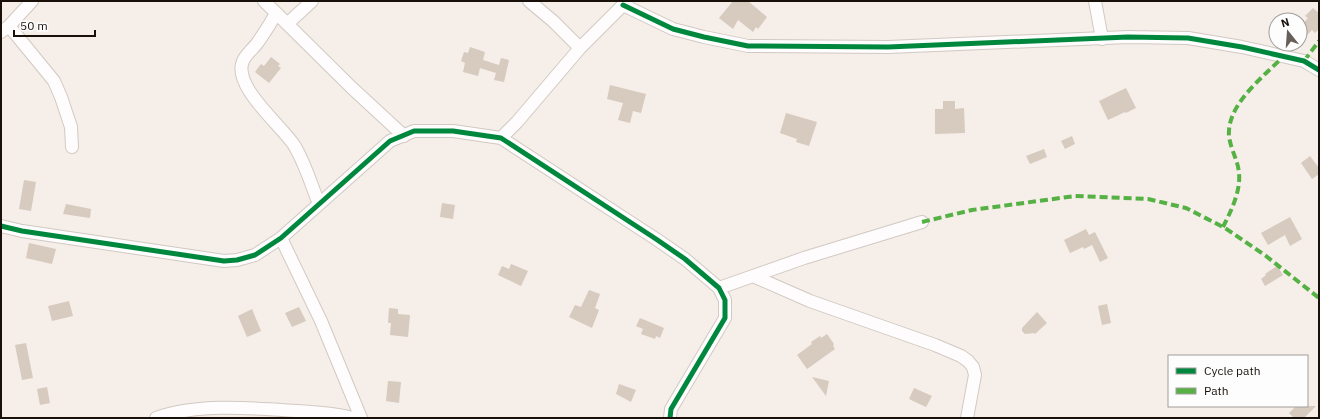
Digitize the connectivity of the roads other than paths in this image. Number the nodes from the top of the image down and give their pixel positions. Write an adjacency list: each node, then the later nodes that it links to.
1 (32, 1): 9 (street)
2 (264, 1): 7 (street)
3 (312, 1): 8 (street)
4 (529, 1): 11 (street)
5 (1095, 1): 10 (street)
6 (625, 3): 10 (street); 11 (street)
7 (276, 13): 8 (street); 16 (street)
8 (287, 24): 13 (street)
9 (5, 29): 15 (street)
10 (1102, 39): 12 (street)
11 (580, 48): 14 (street)
12 (1319, 70)
13 (404, 136): 14 (street); 16 (street)
14 (501, 138): 21 (street)
15 (72, 148)
16 (319, 204): 19 (street)
17 (922, 222): 20 (street)
18 (1, 226): 19 (street)
19 (281, 238): 25 (street)
20 (753, 276): 21 (street); 27 (street)
21 (719, 288): 26 (street)
22 (245, 413): 23 (street); 24 (street)
23 (156, 418)
24 (353, 418)
25 (362, 418)
26 (670, 418)
27 (967, 418)

